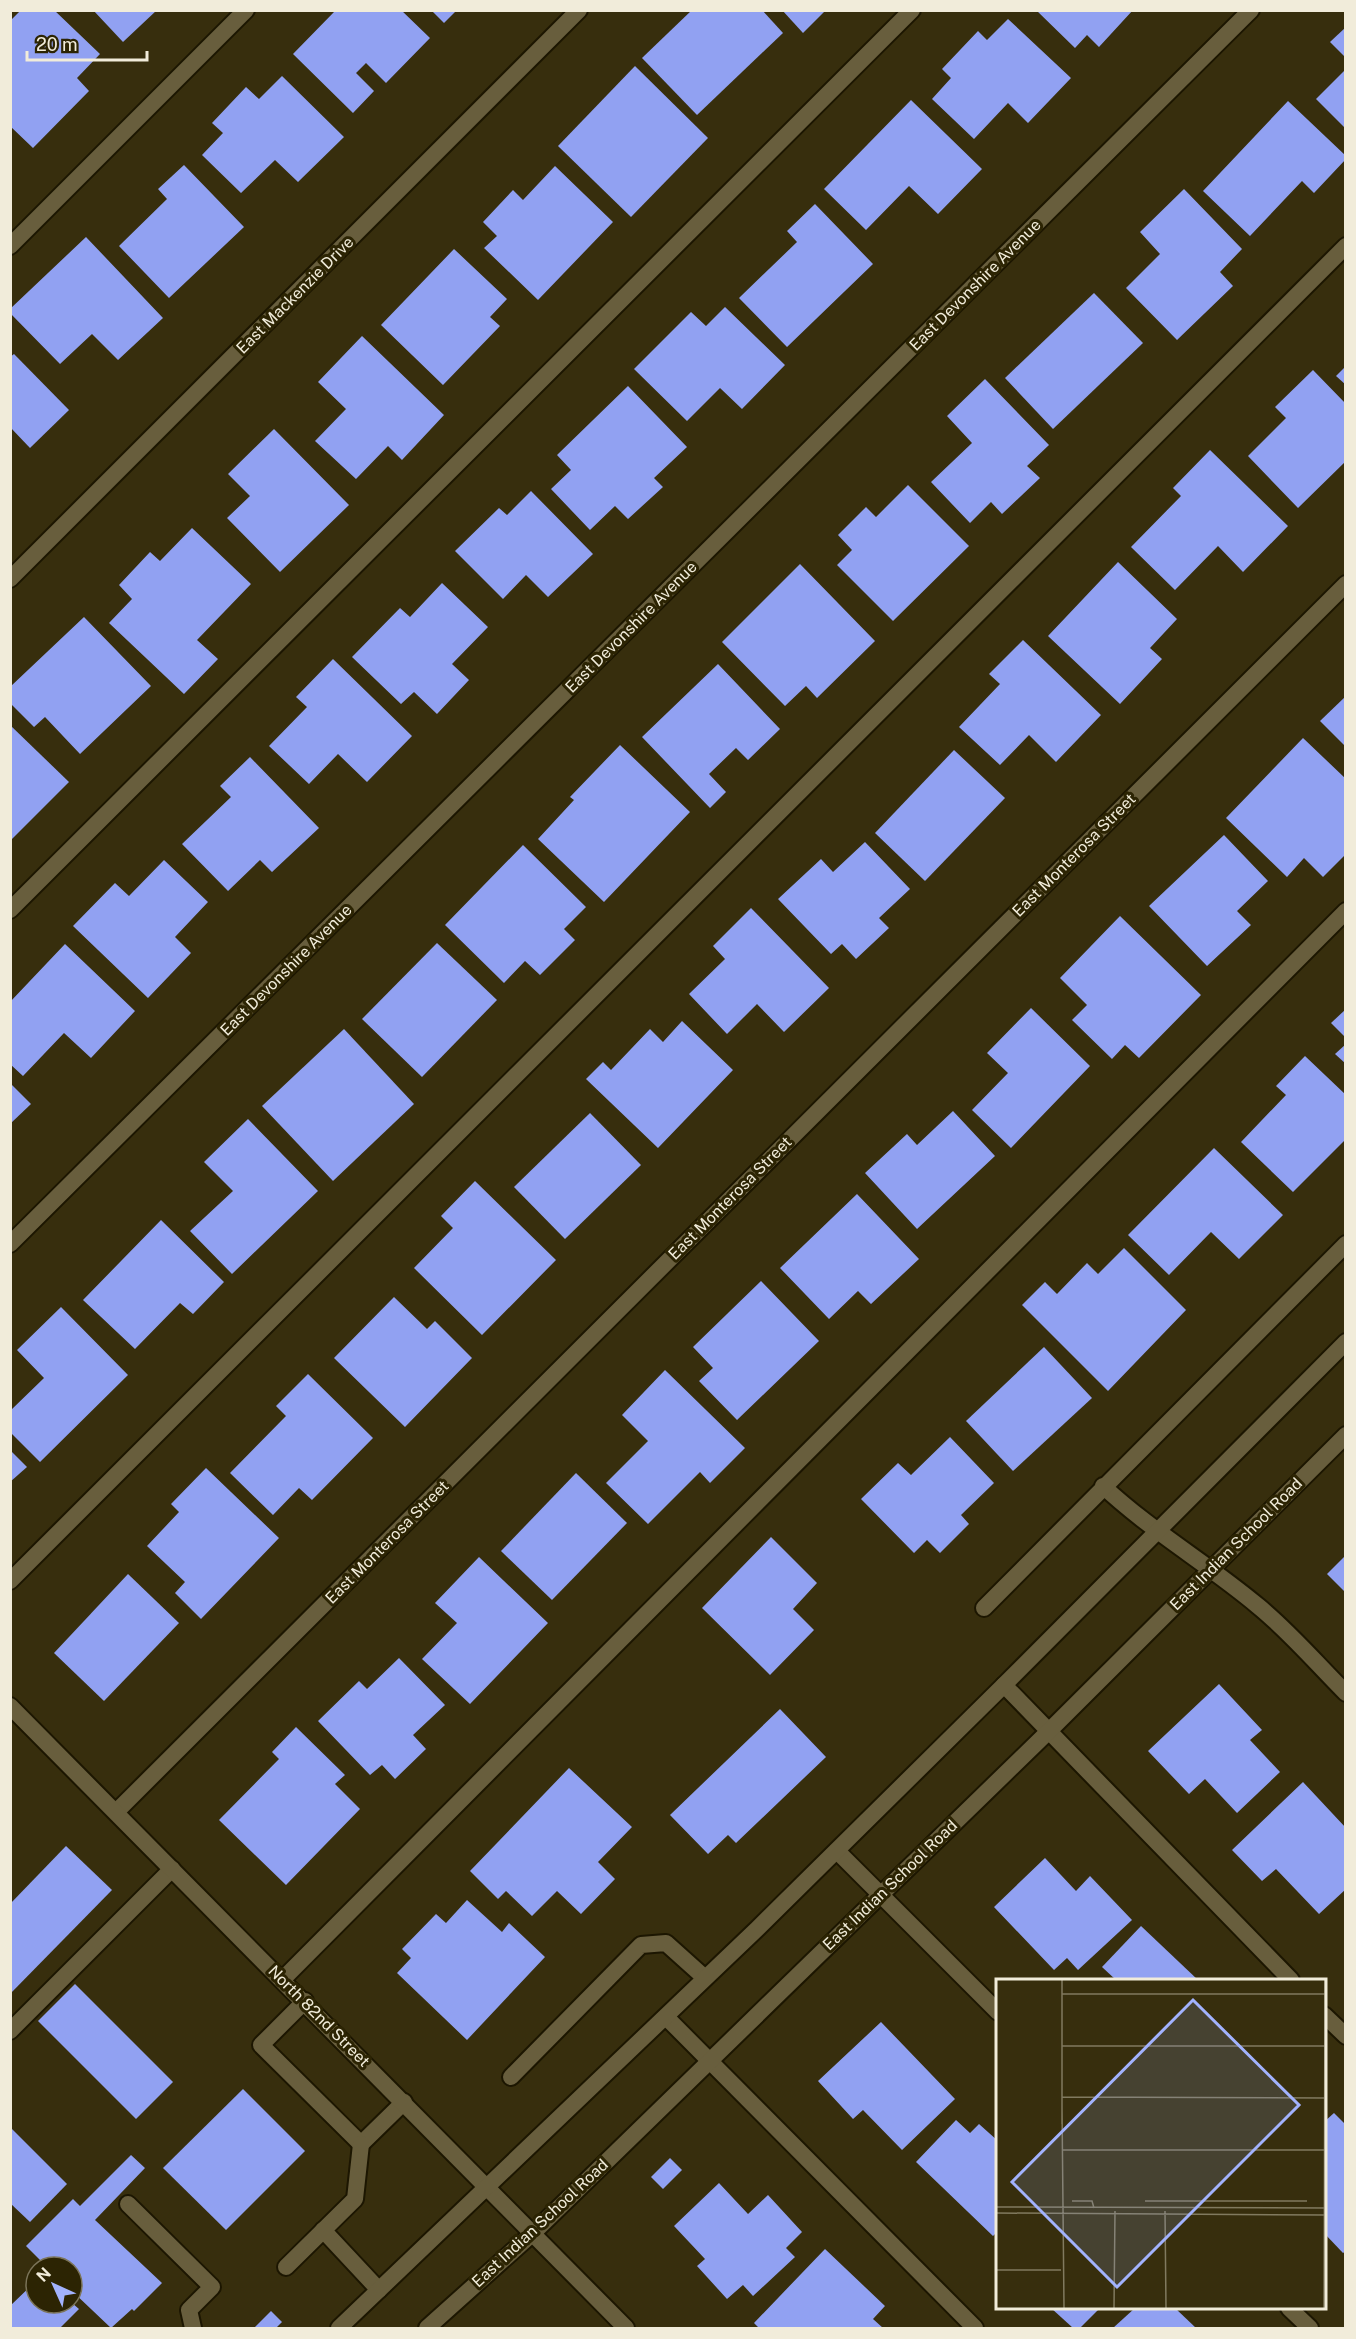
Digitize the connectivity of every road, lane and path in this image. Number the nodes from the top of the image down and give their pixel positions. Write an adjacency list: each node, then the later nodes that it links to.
1 (246, 10): 5 (street)
2 (579, 10): 7 (street, East Mackenzie Drive)
3 (912, 10): 9 (street)
4 (1251, 10): 11 (street, East Devonshire Avenue)
5 (10, 246)
6 (1346, 246): 18 (street)
7 (10, 579)
8 (1346, 584): 24 (street, East Monterosa Street)
9 (10, 910)
10 (1346, 910): 29 (street)
11 (10, 1244)
12 (1346, 1244): 15 (street)
13 (1346, 1342): 16 (street)
14 (1346, 1435): 17 (street, East Indian School Road)
15 (1103, 1486): 16 (street); 19 (street)
16 (1158, 1530): 17 (street); 20 (street)
17 (1210, 1568): 21 (street); 23 (street, East Indian School Road)
18 (10, 1581)
19 (984, 1608)
20 (1004, 1685): 23 (street); 25 (street)
21 (1346, 1693)
22 (14, 1716): 24 (street, North 82nd Street)
23 (1049, 1731): 27 (street, East Indian School Road); 30 (street)
24 (116, 1812): 26 (street, North 82nd Street)
25 (837, 1851): 27 (street); 28 (street)
26 (172, 1869): 29 (street, North 82nd Street); 35 (street)
27 (880, 1895): 32 (street); 37 (street, East Indian School Road)
28 (705, 1978): 33 (street); 38 (street)
29 (283, 1979): 31 (street, North 82nd Street)
30 (1290, 1979)
31 (305, 2001): 39 (street, North 82nd Street); 40 (street)
32 (996, 2010)
33 (666, 2017): 37 (street); 41 (street)
34 (1326, 2017): 36 (street)
35 (10, 2031)
36 (1346, 2036)
37 (708, 2062): 44 (street, East Indian School Road); 52 (street)
38 (511, 2077)
39 (404, 2102): 40 (street); 41 (street, North 82nd Street)
40 (361, 2144): 43 (street)
41 (488, 2186): 44 (street, North 82nd Street); 46 (street)
42 (128, 2204): 48 (street)
43 (323, 2230): 45 (street); 46 (street)
44 (533, 2233): 50 (street, East Indian School Road); 51 (street, North 82nd Street)
45 (286, 2267)
46 (379, 2290): 49 (street)
47 (1291, 2309): 53 (street)
48 (193, 2328)
49 (339, 2328)
50 (427, 2328)
51 (626, 2328)
52 (975, 2328)
53 (1310, 2328)

